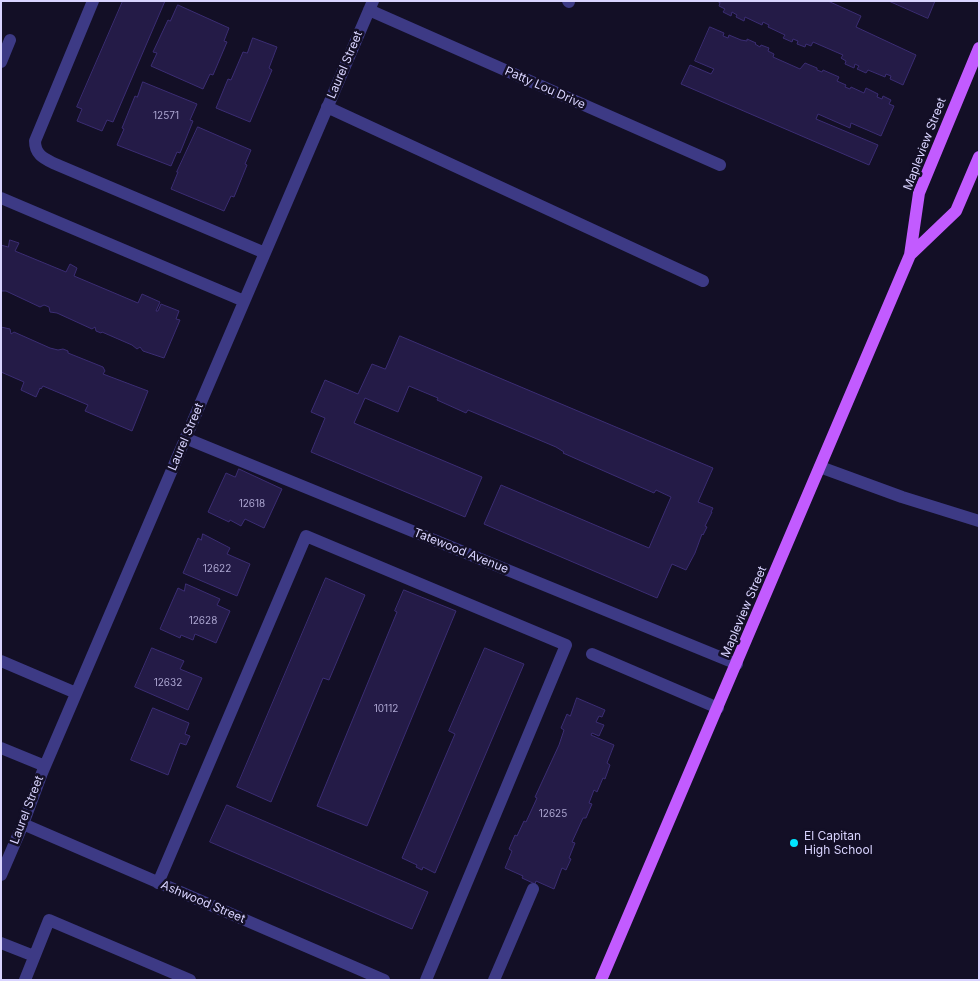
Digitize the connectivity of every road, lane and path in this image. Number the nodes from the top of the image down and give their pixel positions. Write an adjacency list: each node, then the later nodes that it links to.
1 (92, 1): 10 (street)
2 (371, 6): 6 (street, Laurel Street); 8 (street, Patty Lou Drive)
3 (10, 40): 5 (street)
4 (979, 48): 11 (main road, Mapleview Street)
5 (1, 62)
6 (328, 107): 10 (street, Laurel Street); 12 (street)
7 (979, 157): 11 (main road, Mapleview Street)
8 (720, 166)
9 (1, 198): 13 (street)
10 (264, 253): 13 (street, Laurel Street)
11 (910, 255): 15 (main road, Mapleview Street)
12 (703, 280)
13 (244, 301): 14 (street, Laurel Street)
14 (186, 438): 19 (street, Tatewood Avenue); 20 (street, Laurel Street)
15 (820, 467): 16 (street); 19 (main road, Mapleview Street)
16 (979, 521)
17 (592, 654): 21 (street)
18 (1, 661): 20 (street)
19 (737, 664): 21 (main road, Mapleview Street)
20 (76, 693): 23 (street, Laurel Street)
21 (718, 708): 35 (main road, Mapleview Street)
22 (1, 748): 23 (street)
23 (44, 766): 24 (street, Laurel Street)
24 (23, 824): 25 (street, Laurel Street); 26 (street, Ashwood Street)
25 (1, 875)
26 (158, 883): 32 (street, Ashwood Street); 33 (street)
27 (533, 889): 34 (street)
28 (1, 943): 29 (street)
29 (34, 956): 30 (street); 31 (street)
30 (25, 980)
31 (190, 980)
32 (384, 980)
33 (426, 980)
34 (494, 980)
35 (601, 980)

